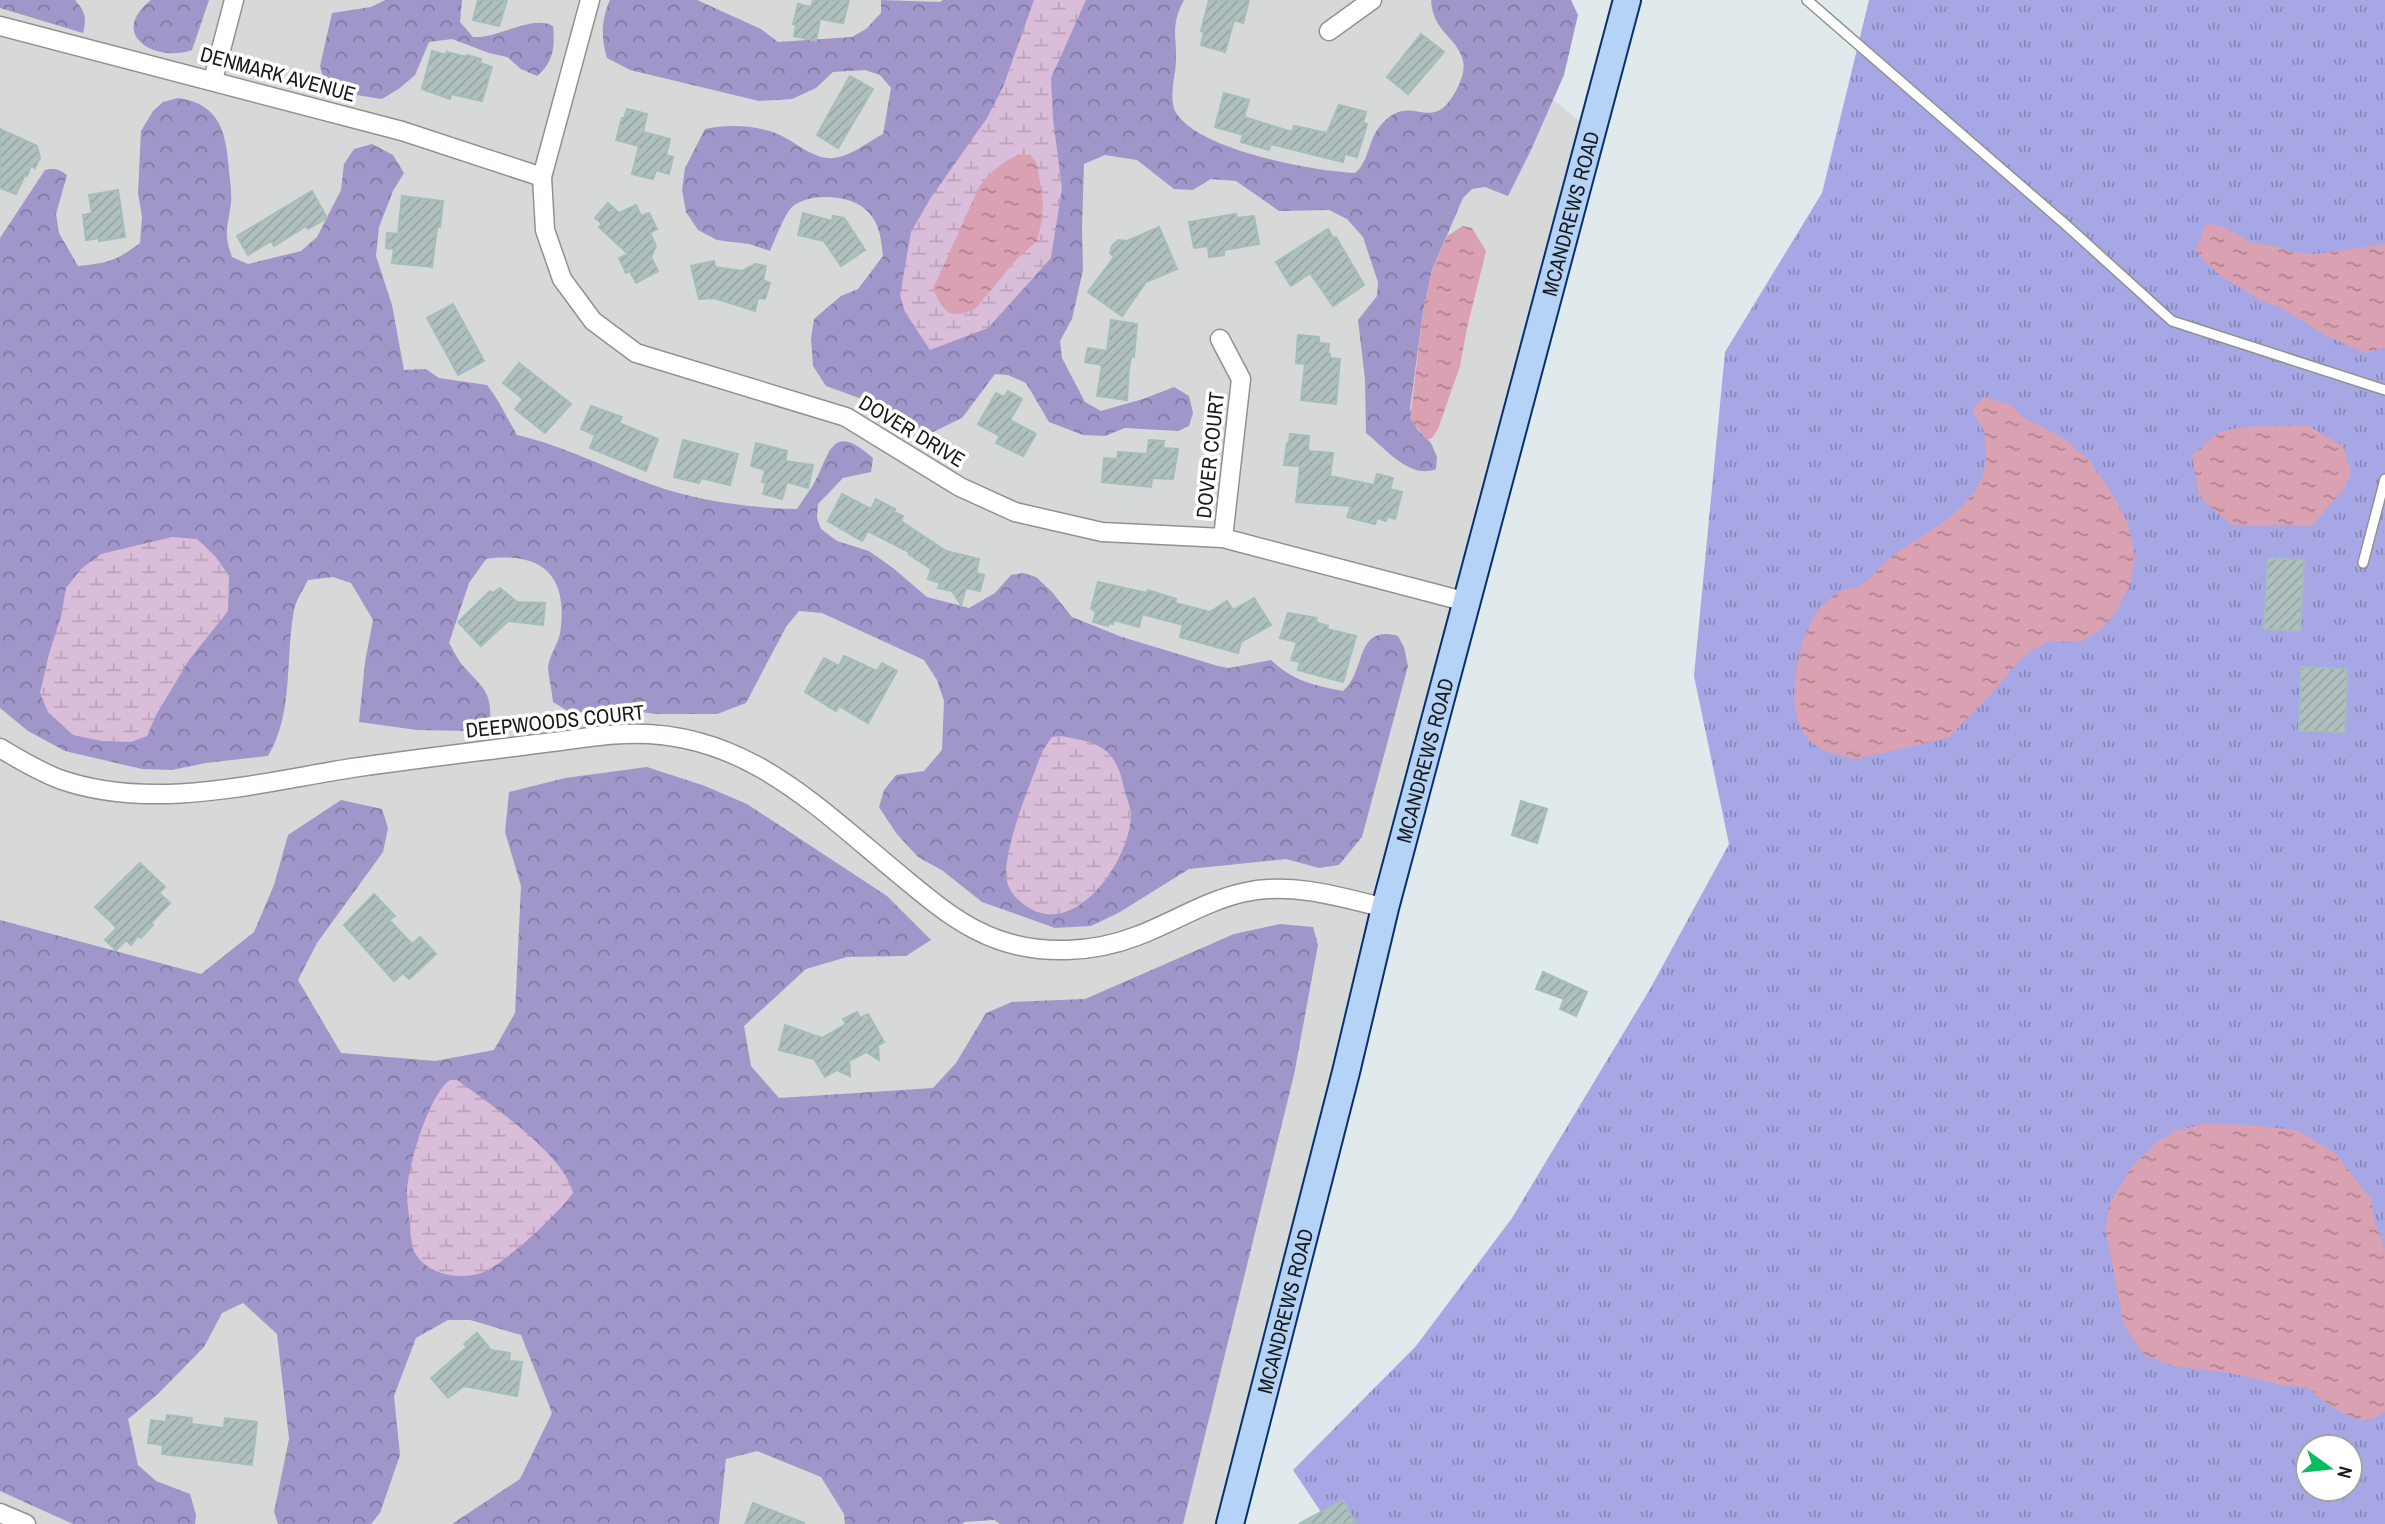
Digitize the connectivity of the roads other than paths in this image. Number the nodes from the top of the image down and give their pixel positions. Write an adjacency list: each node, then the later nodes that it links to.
1 (233, 0): 8 (street)
2 (590, 0): 9 (street, DOVER DRIVE)
3 (1372, 0): 7 (street)
4 (1627, 0): 15 (main road, MCANDREWS ROAD)
5 (1807, 0): 11 (lane)
6 (0, 26): 8 (street, DENMARK AVENUE)
7 (1329, 31)
8 (213, 80): 9 (street, DENMARK AVENUE)
9 (542, 177): 13 (street, DOVER DRIVE)
10 (1220, 340): 13 (street, DOVER COURT)
11 (2385, 390)
12 (2385, 479): 14 (lane)
13 (1223, 538): 15 (street, DOVER DRIVE)
14 (2363, 564)
15 (1467, 602): 17 (main road, MCANDREWS ROAD)
16 (0, 748): 17 (street, DEEPWOODS COURT)
17 (1385, 908): 20 (main road, MCANDREWS ROAD)
18 (0, 1514): 19 (street)
19 (26, 1524)
20 (1230, 1524)

